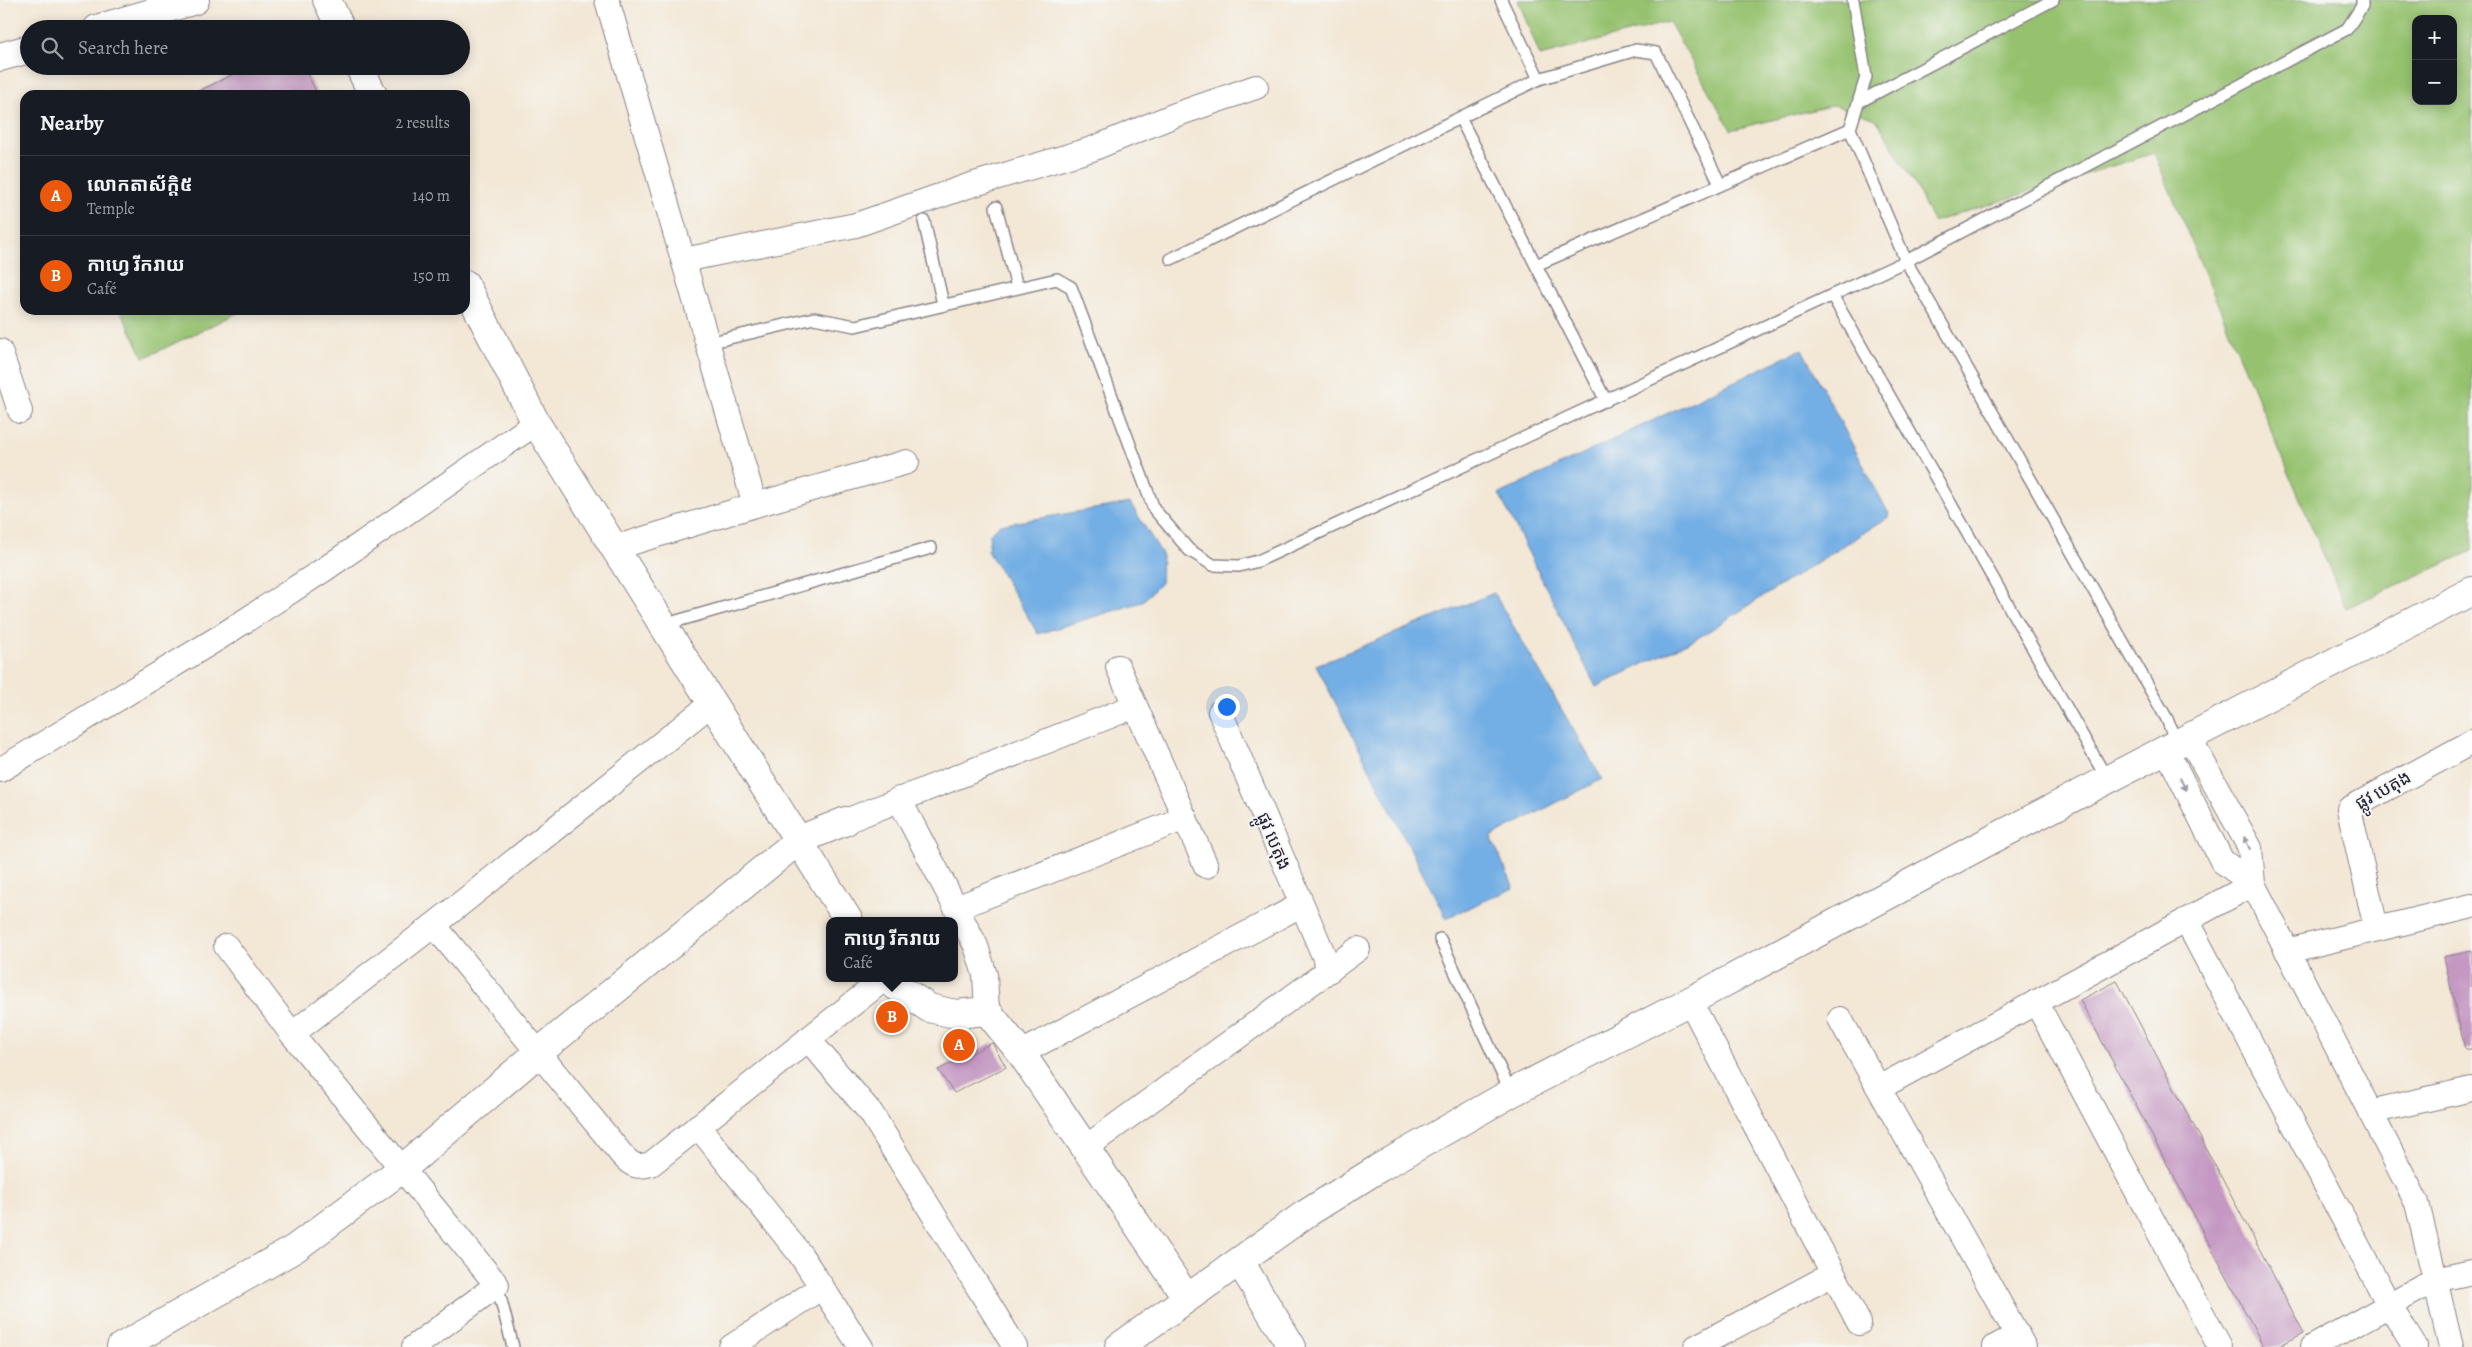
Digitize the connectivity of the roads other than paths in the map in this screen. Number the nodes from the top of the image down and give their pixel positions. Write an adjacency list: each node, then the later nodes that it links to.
1 (195, 0): 8 (street)
2 (327, 0): 9 (street)
3 (607, 0): 23 (street)
4 (1501, 0): 13 (lane)
5 (1853, 0): 16 (lane)
6 (2053, 0): 16 (lane)
7 (2362, 0): 24 (lane)
8 (127, 20)
9 (337, 20)
10 (20, 51): 11 (street)
11 (0, 57)
12 (363, 75): 15 (street)
13 (1539, 79): 17 (lane); 19 (lane)
14 (1256, 87): 23 (street)
15 (370, 90)
16 (1859, 102): 18 (lane)
17 (1460, 118): 22 (lane); 25 (lane)
18 (1850, 129): 19 (lane); 24 (lane)
19 (1720, 184): 25 (lane)
20 (996, 207): 26 (lane)
21 (924, 221): 29 (lane)
22 (1171, 259)
23 (684, 260): 30 (street)
24 (1906, 261): 28 (lane); 46 (lane)
25 (1536, 265): 32 (lane)
26 (1017, 287): 29 (lane); 32 (lane)
27 (470, 294): 34 (street)
28 (1832, 295): 32 (lane); 48 (lane)
29 (943, 304): 30 (lane)
30 (708, 344): 36 (street)
31 (2, 360): 33 (street)
32 (1606, 401)
33 (20, 411)
34 (536, 423): 37 (street); 47 (street)
35 (907, 462): 36 (street)
36 (755, 505): 37 (street)
37 (614, 548): 40 (street)
38 (931, 548): 40 (lane)
39 (2472, 591): 46 (street)
40 (663, 625): 42 (street)
41 (1118, 667): 43 (street)
42 (712, 704): 52 (street); 60 (street)
43 (1135, 706): 49 (street); 50 (street)
44 (1220, 712): 55 (street, ផ្លូវ បេតុង)
45 (2472, 742): 61 (street, ផ្លូវ បេតុង)
46 (2177, 743): 48 (street); 54 (street)
47 (0, 770)
48 (2107, 779): 69 (street)
49 (899, 798): 51 (street); 57 (street)
50 (1185, 818): 53 (street); 57 (street)
51 (846, 821): 52 (street)
52 (799, 840): 58 (street); 75 (street)
53 (1206, 866)
54 (2253, 884): 59 (street); 65 (street)
55 (1301, 905): 66 (street, ផ្លូវ បេតុង); 76 (street)
56 (2472, 906): 61 (street)
57 (956, 908): 71 (street)
58 (847, 917)
59 (2186, 920): 70 (street); 91 (street)
60 (434, 925): 73 (street); 75 (street)
61 (2376, 928): 65 (street)
62 (1440, 939): 79 (lane)
63 (226, 946): 73 (street)
64 (1358, 949): 66 (street)
65 (2287, 951): 80 (street)
66 (1330, 970): 82 (street)
67 (879, 982): 74 (street)
68 (890, 982): 71 (street)
69 (1690, 1001): 79 (street); 86 (street)
70 (2036, 1002): 77 (street); 104 (street)
71 (987, 1011): 76 (street)
72 (1840, 1019): 77 (street)
73 (292, 1034): 83 (street)
74 (808, 1039): 81 (street); 99 (street)
75 (538, 1053): 81 (street); 83 (street)
76 (1021, 1053): 82 (street)
77 (1879, 1088): 93 (street)
78 (2472, 1089): 80 (street)
79 (1511, 1093): 84 (street)
80 (2370, 1112): 87 (street)
81 (698, 1126): 89 (street)
82 (1085, 1148): 90 (street)
83 (402, 1168): 88 (street); 94 (street)
84 (1240, 1262): 90 (street); 101 (street)
85 (2472, 1272): 87 (street)
86 (1833, 1274): 92 (street); 102 (street)
87 (2435, 1280): 91 (street); 107 (street)
88 (497, 1285): 95 (street); 96 (lane)
89 (822, 1287): 97 (street); 98 (street)
90 (1187, 1298): 100 (street)
91 (2389, 1305): 105 (street); 106 (street)
92 (1859, 1322)
93 (2020, 1341): 103 (street)
94 (121, 1347)
95 (414, 1347)
96 (513, 1347)
97 (731, 1347)
98 (862, 1347)
99 (1015, 1347)
100 (1119, 1347)
101 (1292, 1347)
102 (1696, 1347)
103 (1995, 1347)
104 (2220, 1347)
105 (2313, 1347)
106 (2414, 1347)
107 (2451, 1347)

